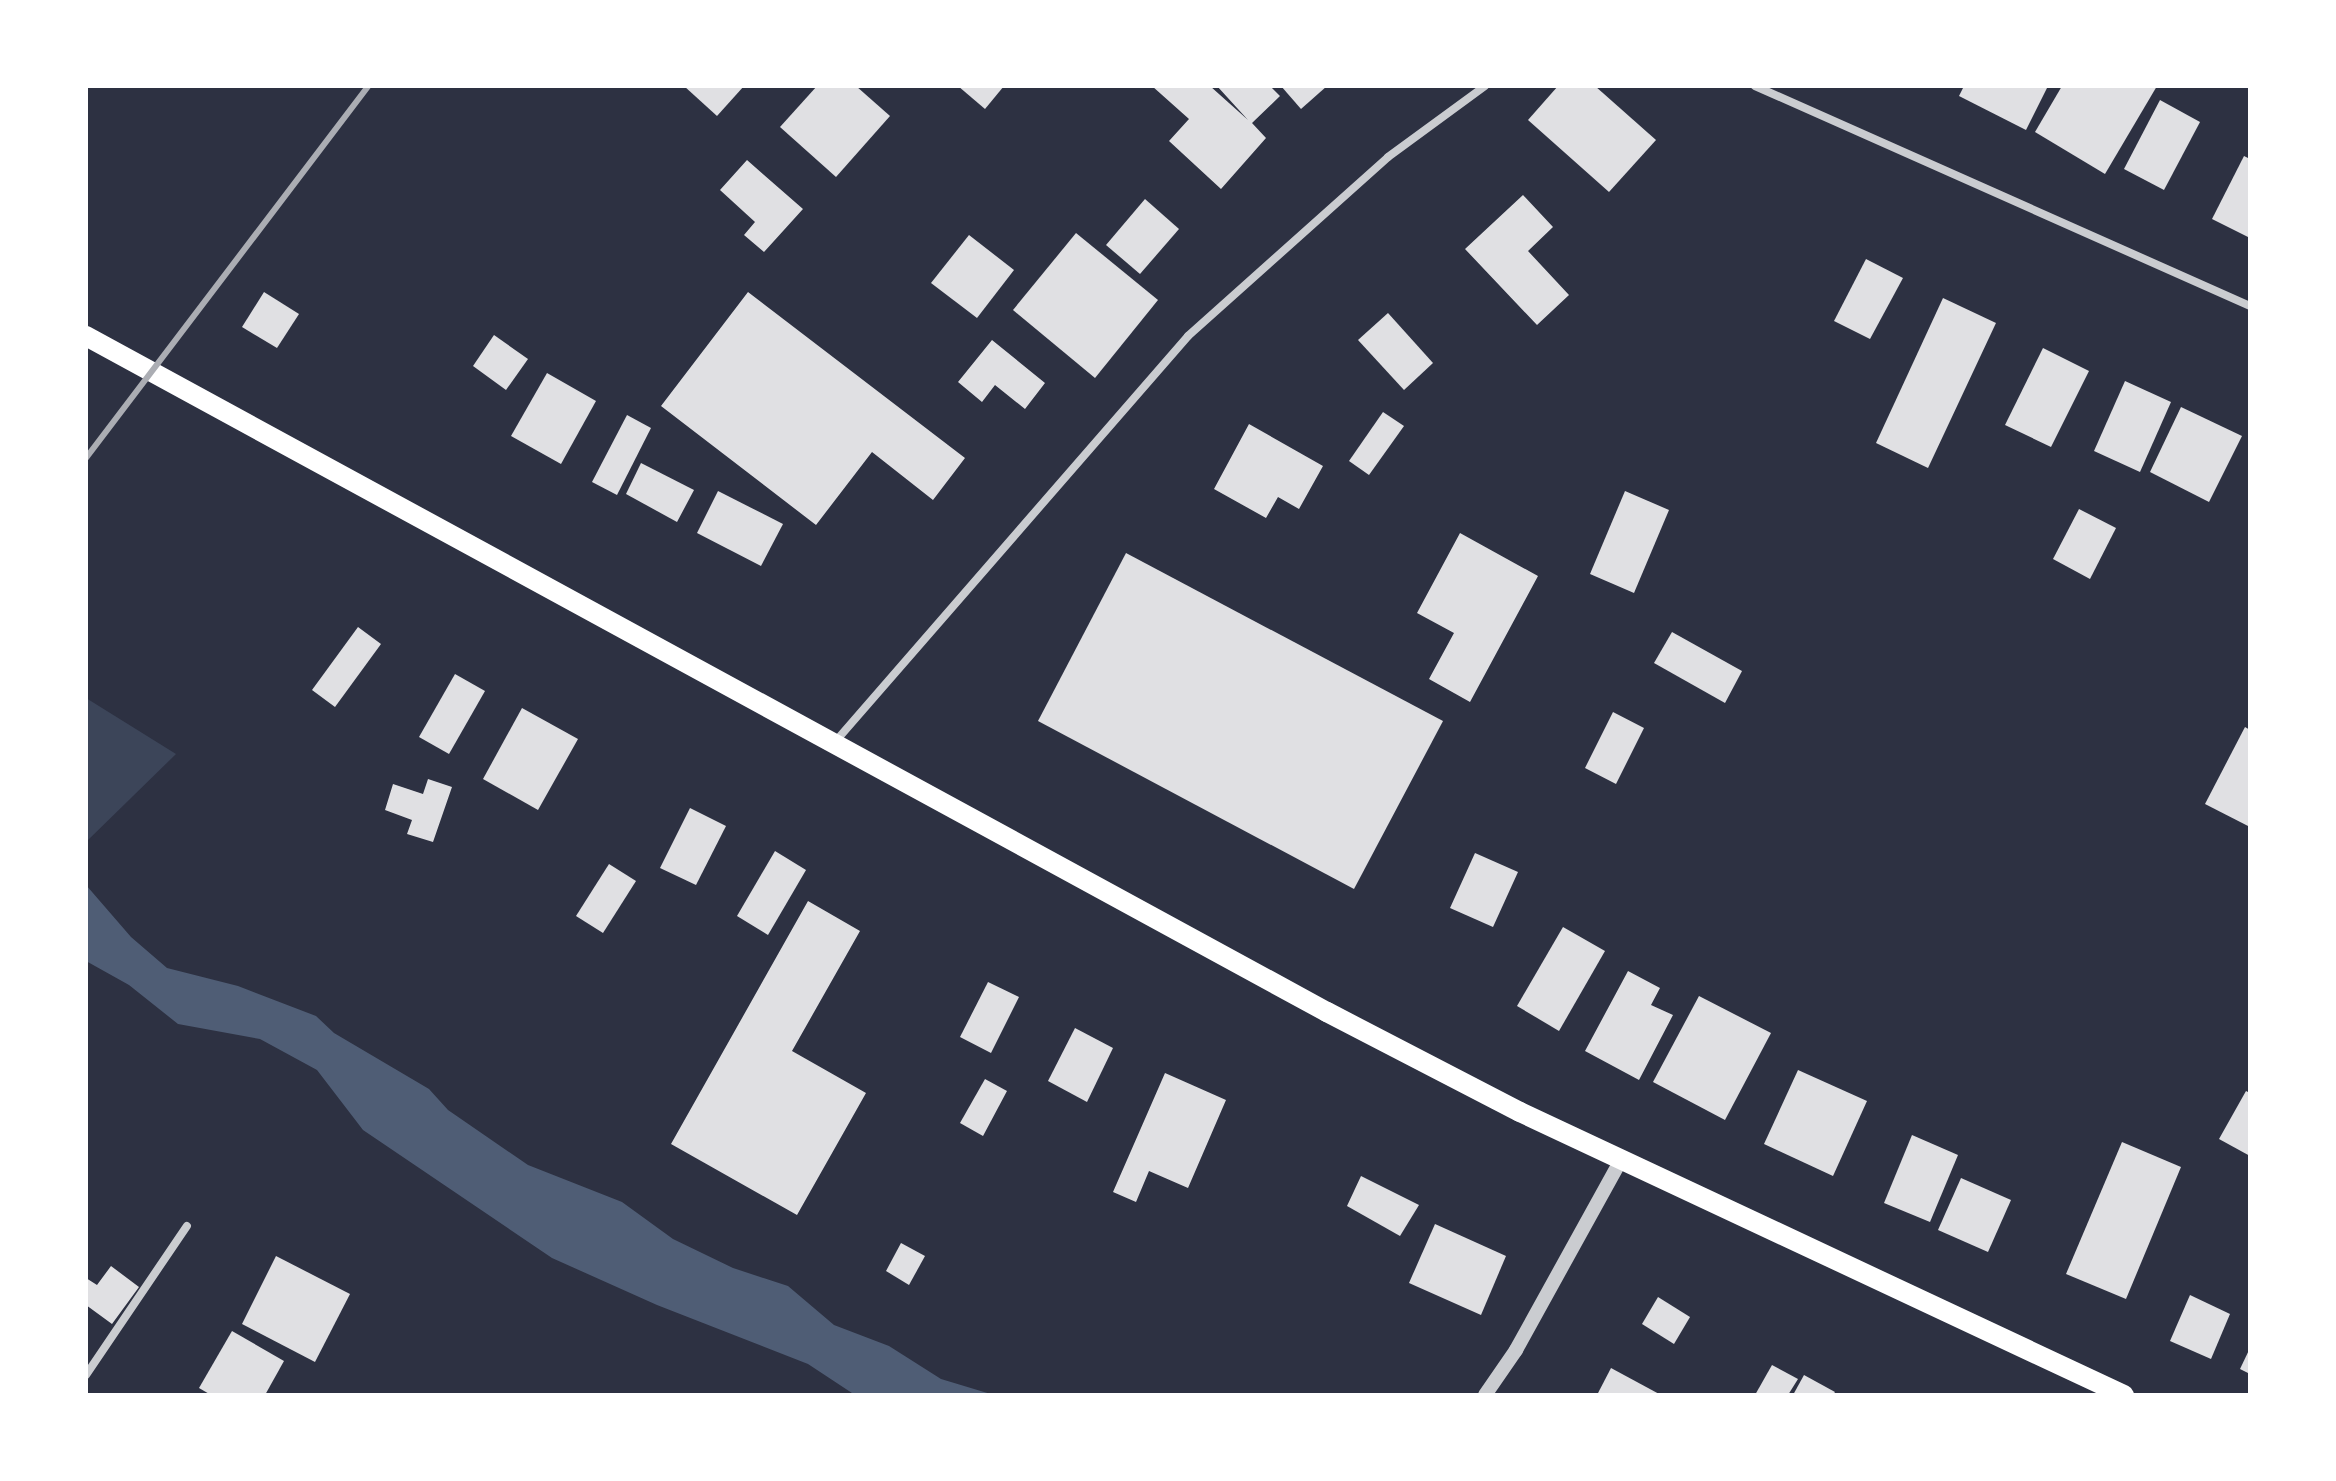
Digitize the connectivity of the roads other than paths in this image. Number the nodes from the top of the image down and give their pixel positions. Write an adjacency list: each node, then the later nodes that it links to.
1 (1485, 86): 5 (street)
2 (1755, 86): 3 (street)
3 (2250, 306)
4 (86, 336): 5 (main road)
5 (835, 742): 6 (main road)
6 (1621, 1160): 9 (street); 10 (main road)
7 (187, 1226): 8 (street)
8 (86, 1375)
9 (1485, 1395)
10 (2124, 1395)

